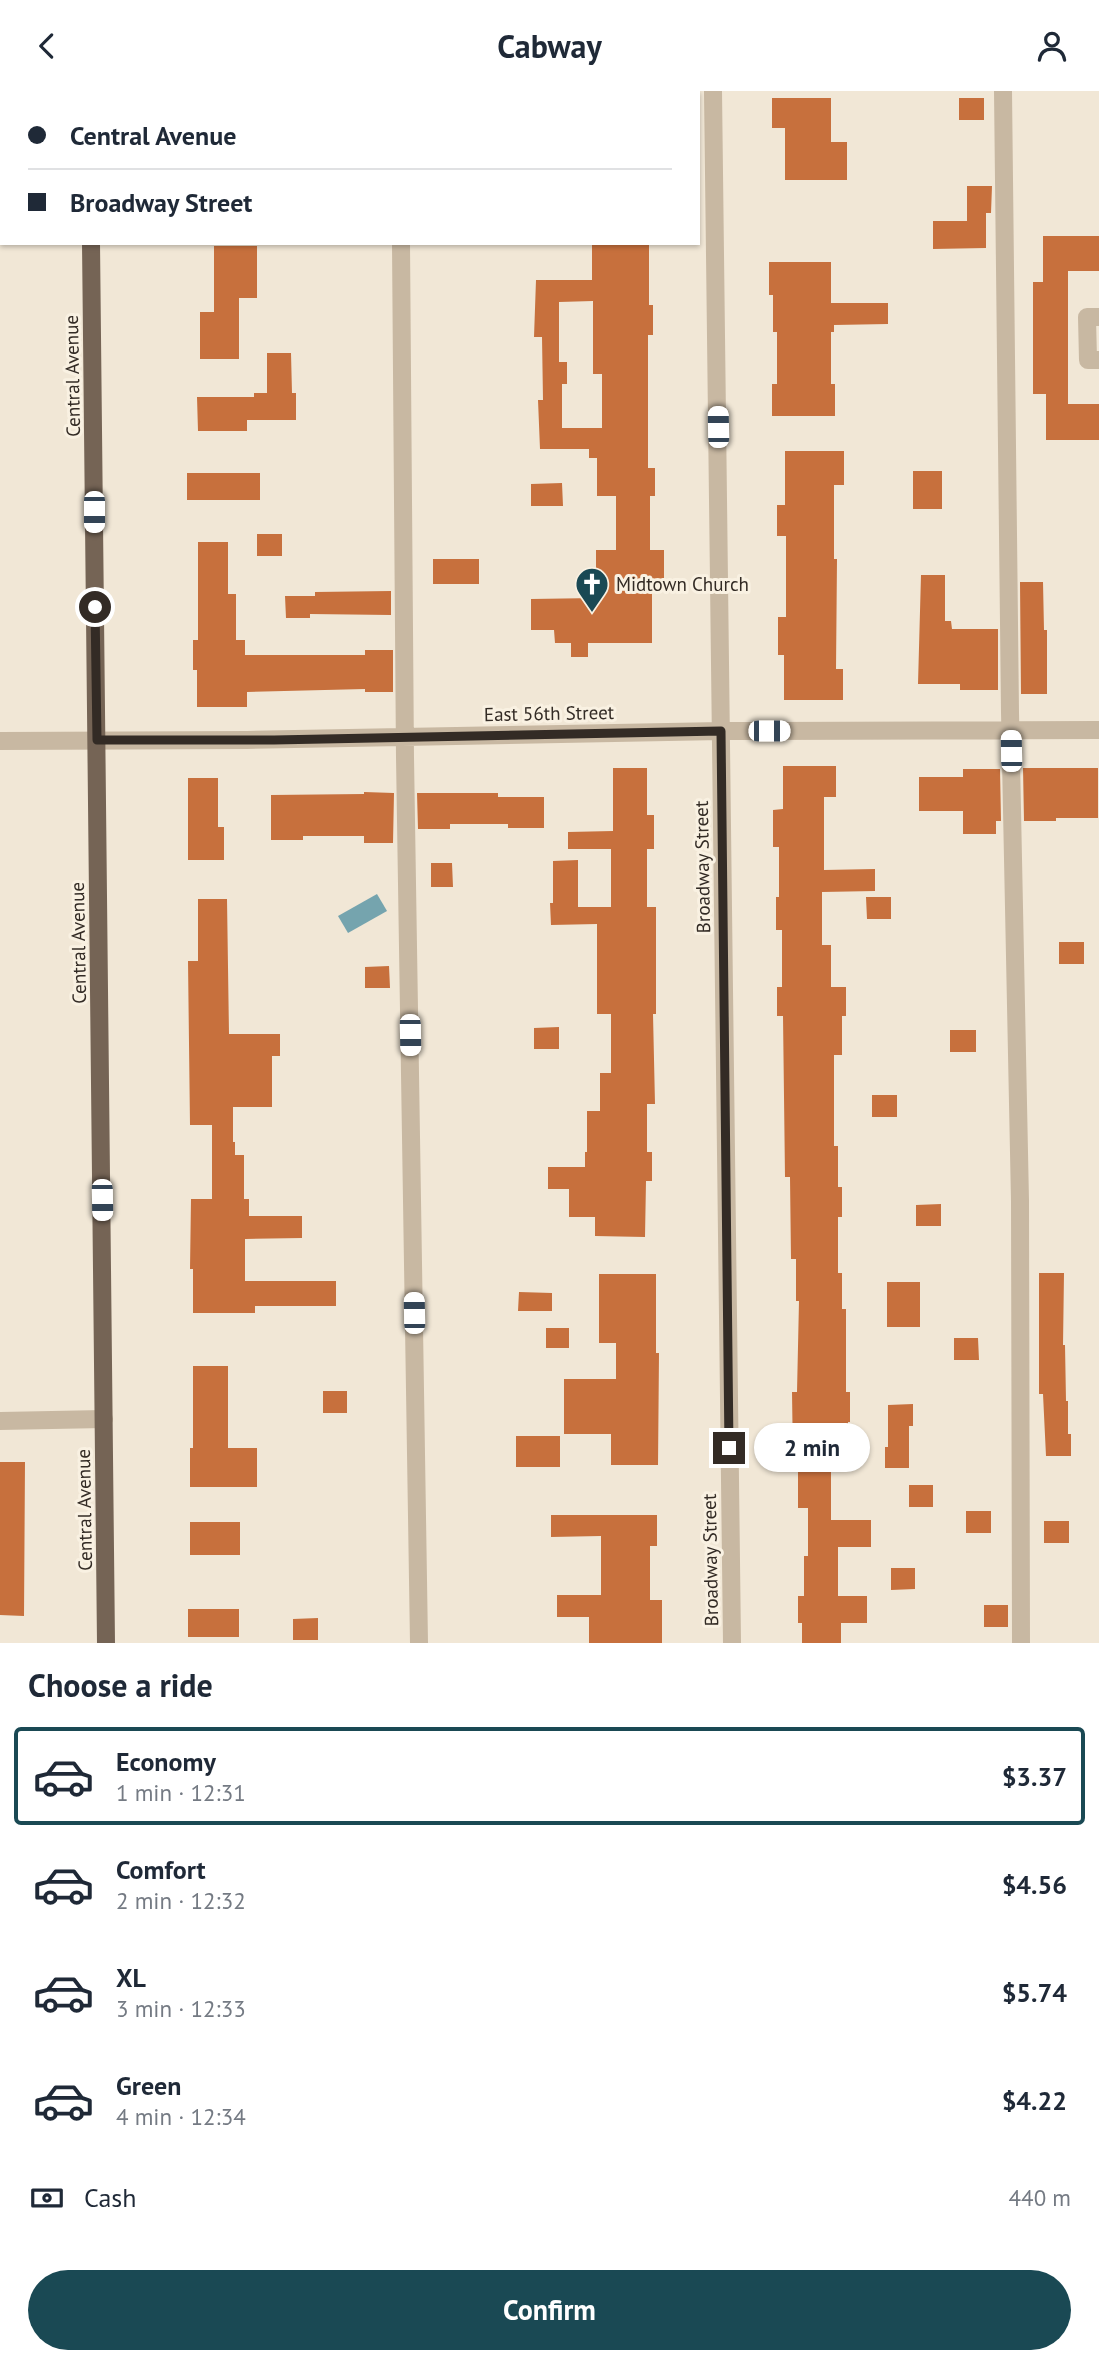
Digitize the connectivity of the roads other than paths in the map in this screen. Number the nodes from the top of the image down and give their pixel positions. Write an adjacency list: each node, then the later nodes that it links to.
1 (713, 91): 8 (street, Broadway Street)
2 (1003, 91): 9 (street)
3 (91, 245): 11 (main road, Central Avenue)
4 (401, 245): 10 (street)
5 (1099, 317): 6 (street)
6 (1099, 360)
7 (1099, 730): 9 (street, East 56th Street)
8 (721, 731): 9 (street, East 56th Street); 10 (street, East 56th Street); 17 (street, Broadway Street)
9 (1011, 731): 18 (street)
10 (405, 737): 11 (street, East 56th Street); 16 (street)
11 (97, 740): 12 (street, East 56th Street); 13 (main road, Central Avenue)
12 (0, 741)
13 (104, 1419): 14 (street); 15 (main road, Central Avenue)
14 (0, 1420)
15 (106, 1643)
16 (419, 1643)
17 (732, 1643)
18 (1021, 1643)

